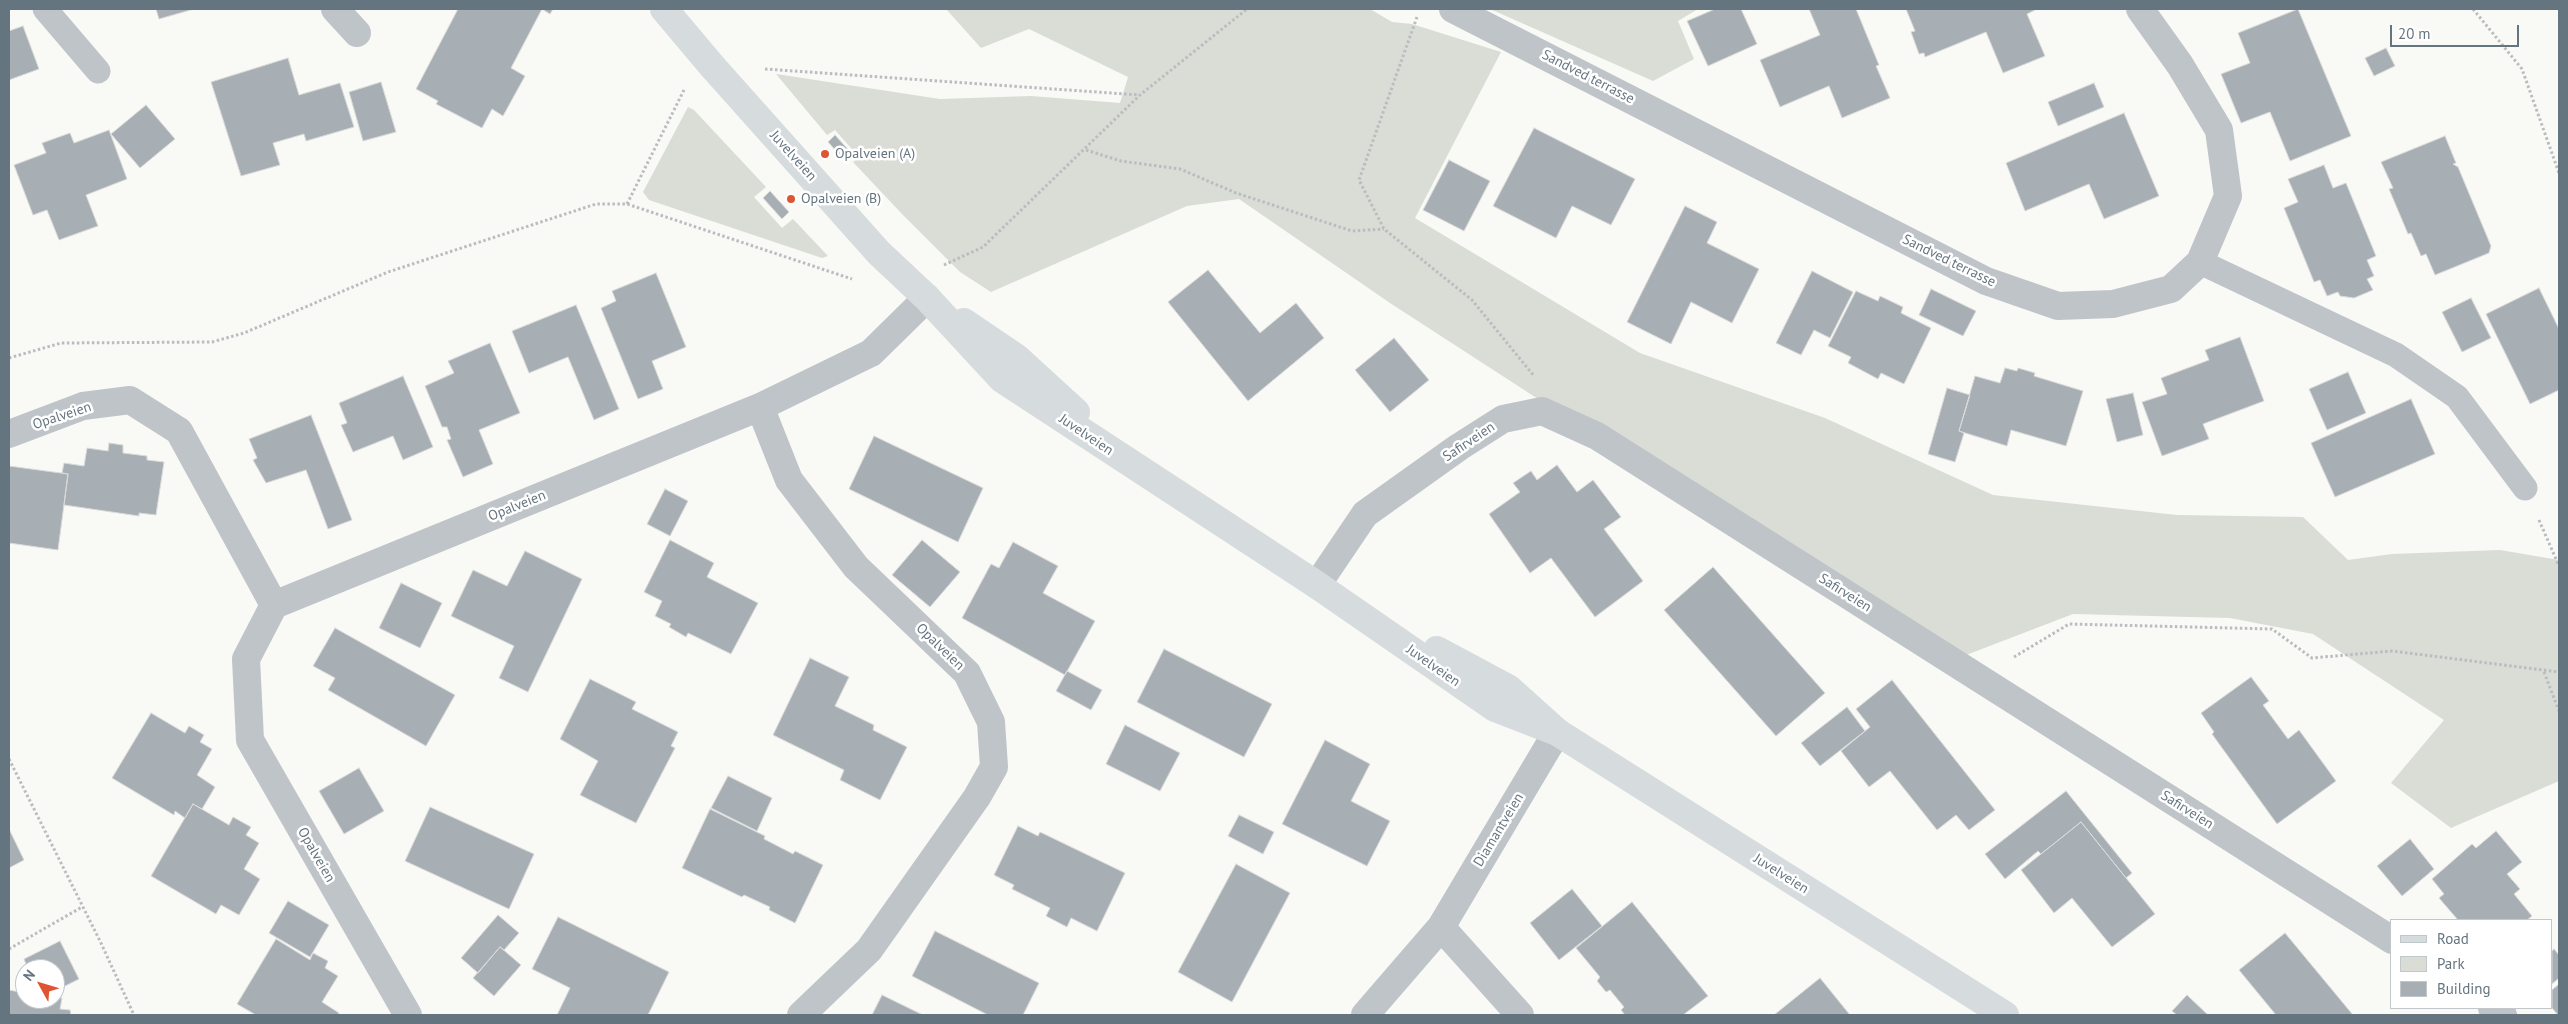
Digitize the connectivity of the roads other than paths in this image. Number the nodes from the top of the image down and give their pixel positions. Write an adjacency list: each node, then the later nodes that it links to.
1 (45, 9): 7 (lane)
2 (335, 9): 6 (street)
3 (664, 9): 9 (street, Juvelveien)
4 (1453, 9): 8 (street, Sandved terrasse)
5 (2140, 9): 8 (street, Sandved terrasse)
6 (357, 33)
7 (98, 71)
8 (2200, 262): 12 (lane)
9 (927, 298): 10 (street, Opalveien); 13 (street, Juvelveien)
10 (760, 407): 14 (street, Opalveien); 19 (street, Opalveien)
11 (9, 434): 14 (street, Opalveien)
12 (2525, 488)
13 (1317, 585): 15 (street, Juvelveien); 17 (street, Safirveien)
14 (274, 605): 18 (street, Opalveien)
15 (1557, 732): 16 (street, Diamantveien); 22 (street, Juvelveien)
16 (1441, 927): 20 (street, Diamantveien); 21 (street)
17 (2390, 939)
18 (408, 1015)
19 (800, 1015)
20 (1365, 1015)
21 (1520, 1015)
22 (2005, 1015)

